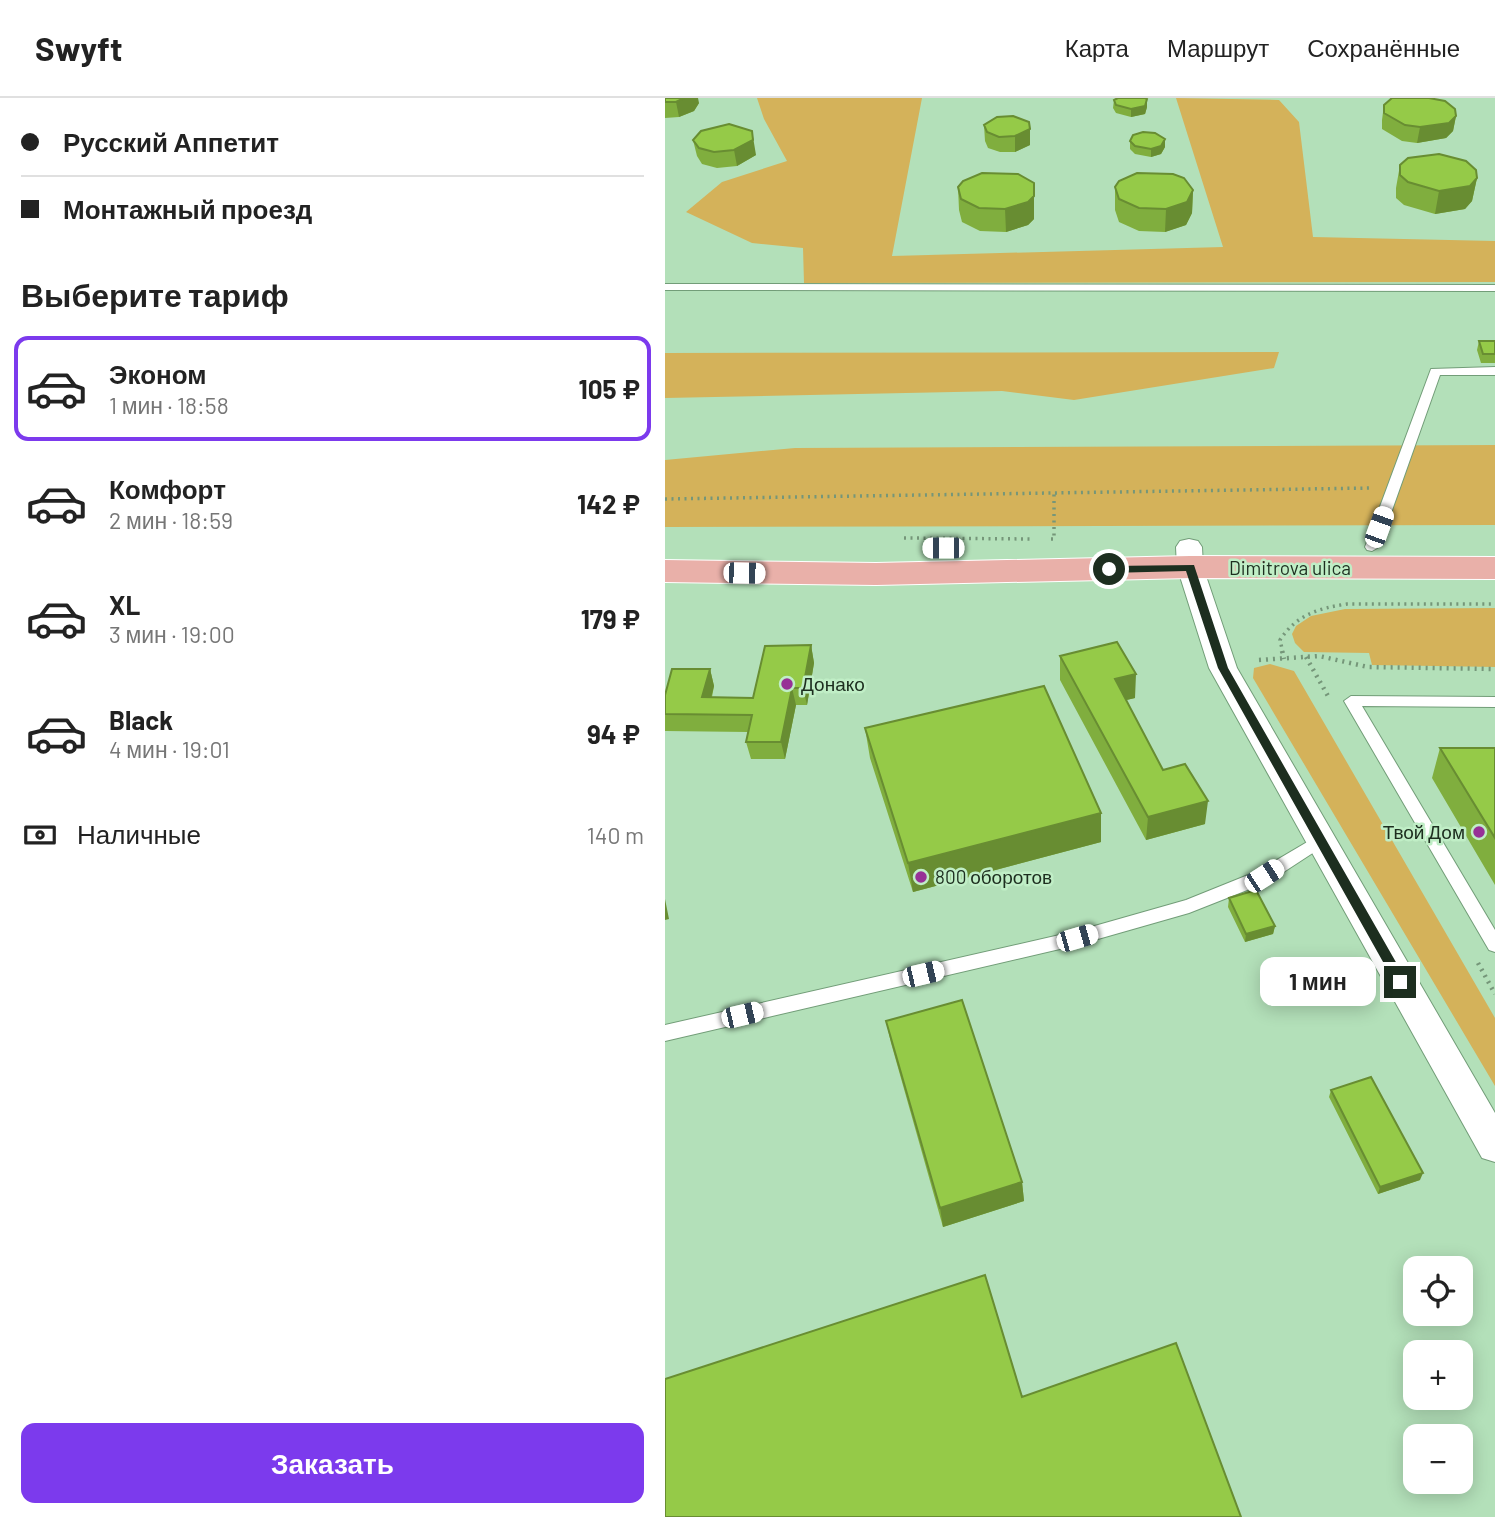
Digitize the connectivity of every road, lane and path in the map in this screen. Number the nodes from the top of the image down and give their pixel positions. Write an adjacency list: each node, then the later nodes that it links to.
1 (665, 288): 2 (lane)
2 (1495, 288)
3 (1495, 371): 4 (lane)
4 (1394, 488): 5 (path); 8 (lane)
5 (1054, 494): 6 (path); 7 (path)
6 (665, 499)
7 (904, 538)
8 (1372, 547): 9 (main road, Dimitrova ulica); 11 (main road, Dimitrova ulica)
9 (1495, 547)
10 (665, 548): 11 (main road, Dimitrova ulica)
11 (1190, 557): 12 (main road, Dimitrova ulica); 13 (main road, Dimitrova ulica); 19 (street)
12 (1495, 568)
13 (665, 571)
14 (1495, 604): 15 (path)
15 (1284, 659): 16 (path); 17 (path)
16 (1259, 660)
17 (1495, 669)
18 (1495, 702): 20 (lane)
19 (1319, 841): 21 (lane); 22 (street)
20 (1495, 945)
21 (665, 1033)
22 (1495, 1146)

